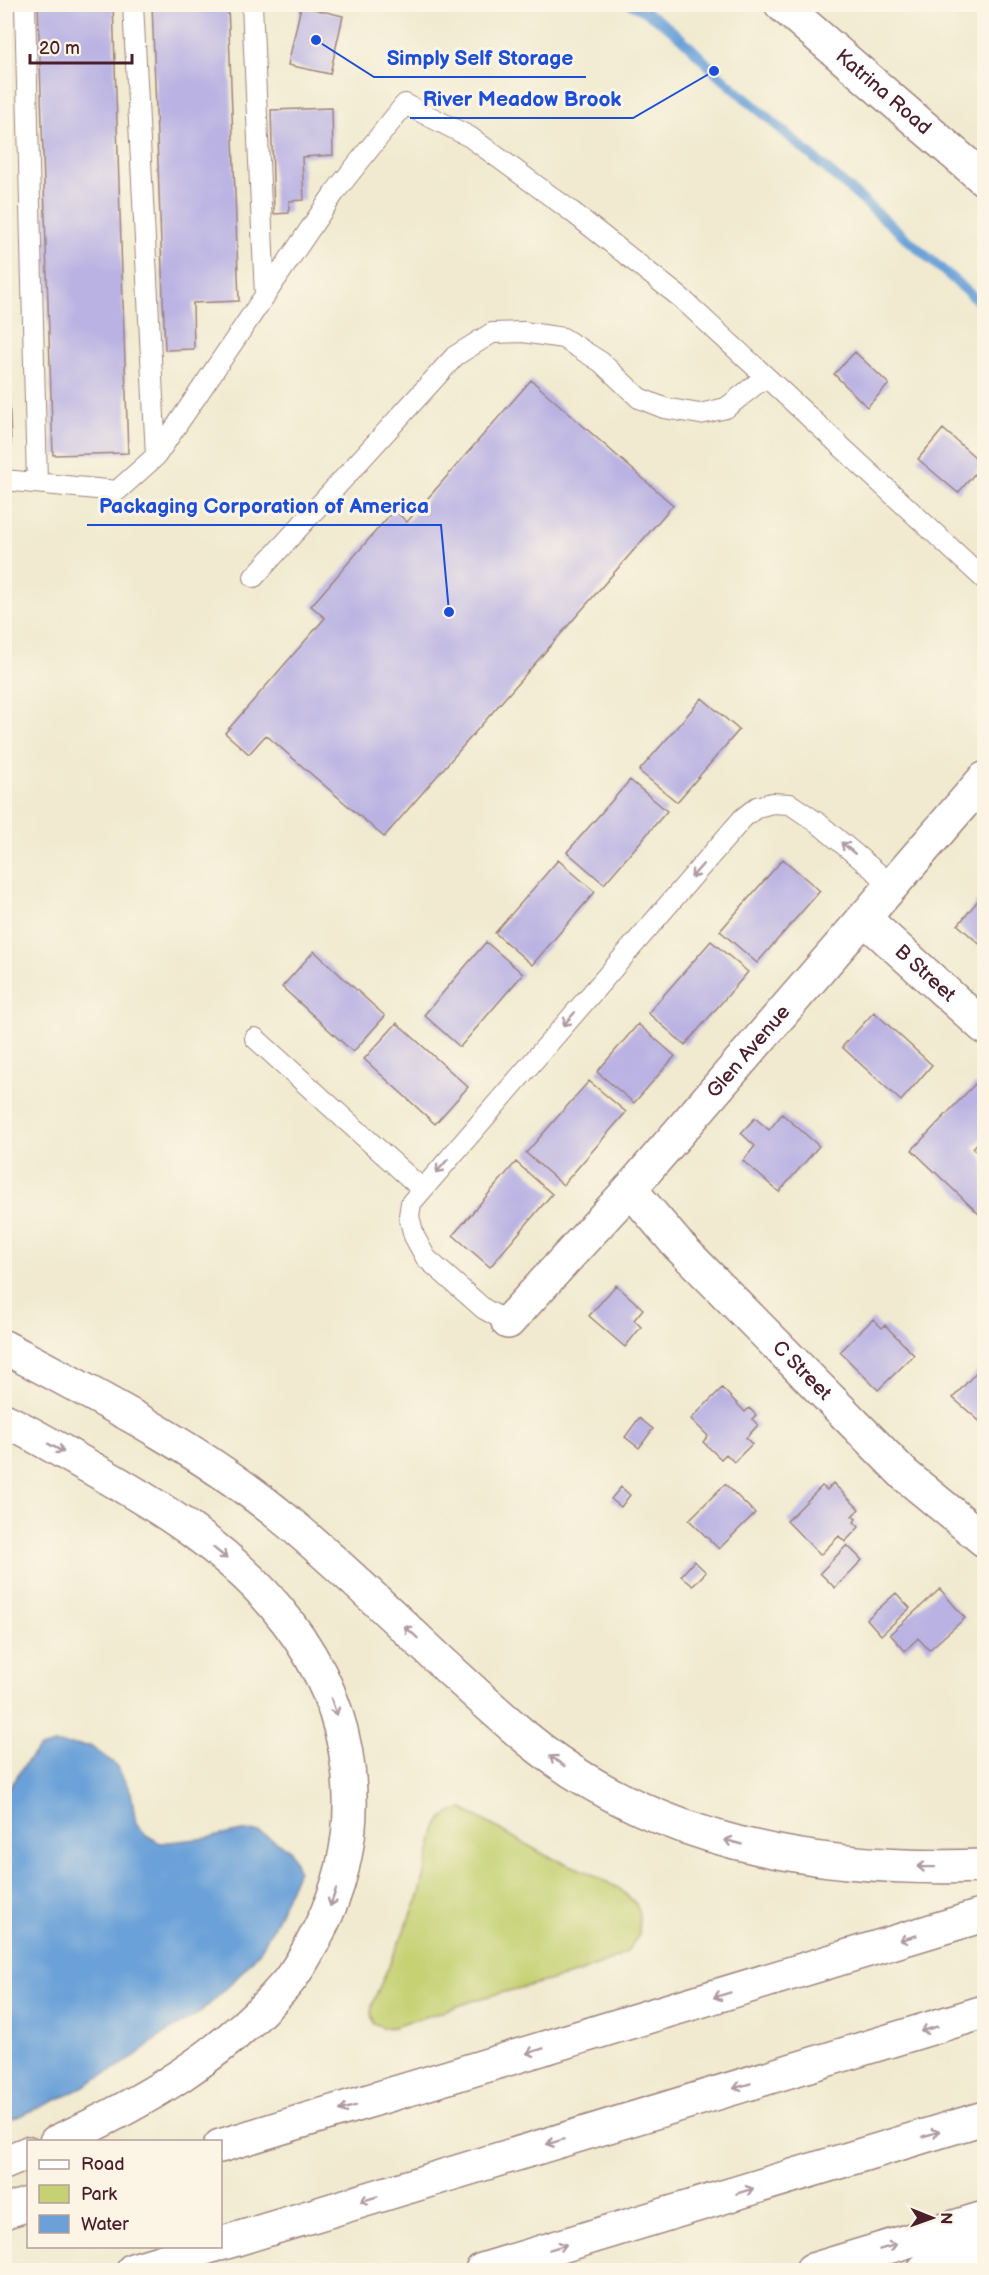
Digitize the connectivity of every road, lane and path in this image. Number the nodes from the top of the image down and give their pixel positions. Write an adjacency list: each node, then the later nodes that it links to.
1 (25, 4): 10 (lane)
2 (133, 4): 8 (lane)
3 (252, 4): 6 (lane)
4 (781, 4): 5 (main road, Katrina Road)
5 (984, 180)
6 (265, 296): 7 (lane); 8 (lane)
7 (765, 377): 11 (lane); 12 (lane)
8 (156, 456): 10 (lane)
9 (4, 480): 10 (lane)
10 (38, 483)
11 (254, 577)
12 (984, 579)
13 (984, 779): 14 (main road, Glen Avenue)
14 (893, 886): 15 (main road, Glen Avenue); 18 (lane, one-way to 18)
15 (865, 919): 16 (main road, B Street); 19 (main road, Glen Avenue)
16 (984, 1027)
17 (255, 1038): 18 (lane)
18 (422, 1189): 20 (lane)
19 (630, 1189): 20 (main road, Glen Avenue); 23 (main road, C Street)
20 (508, 1322)
21 (4, 1347): 24 (main road, one-way to 21)
22 (4, 1420): 28 (main road, one-way to 28)
23 (984, 1540)
24 (984, 1866)
25 (984, 1915): 29 (main road, one-way to 29)
26 (984, 2012): 35 (main road, one-way to 35)
27 (984, 2118): 39 (main road, one-way to 27)
28 (61, 2140)
29 (222, 2145)
30 (27, 2153): 31 (main road)
31 (4, 2163)
32 (27, 2205): 33 (main road)
33 (4, 2212)
34 (984, 2218): 40 (main road, one-way to 34)
35 (222, 2243)
36 (984, 2246): 41 (main road)
37 (209, 2248): 38 (main road)
38 (133, 2271)
39 (482, 2271)
40 (812, 2271)
41 (924, 2271)

